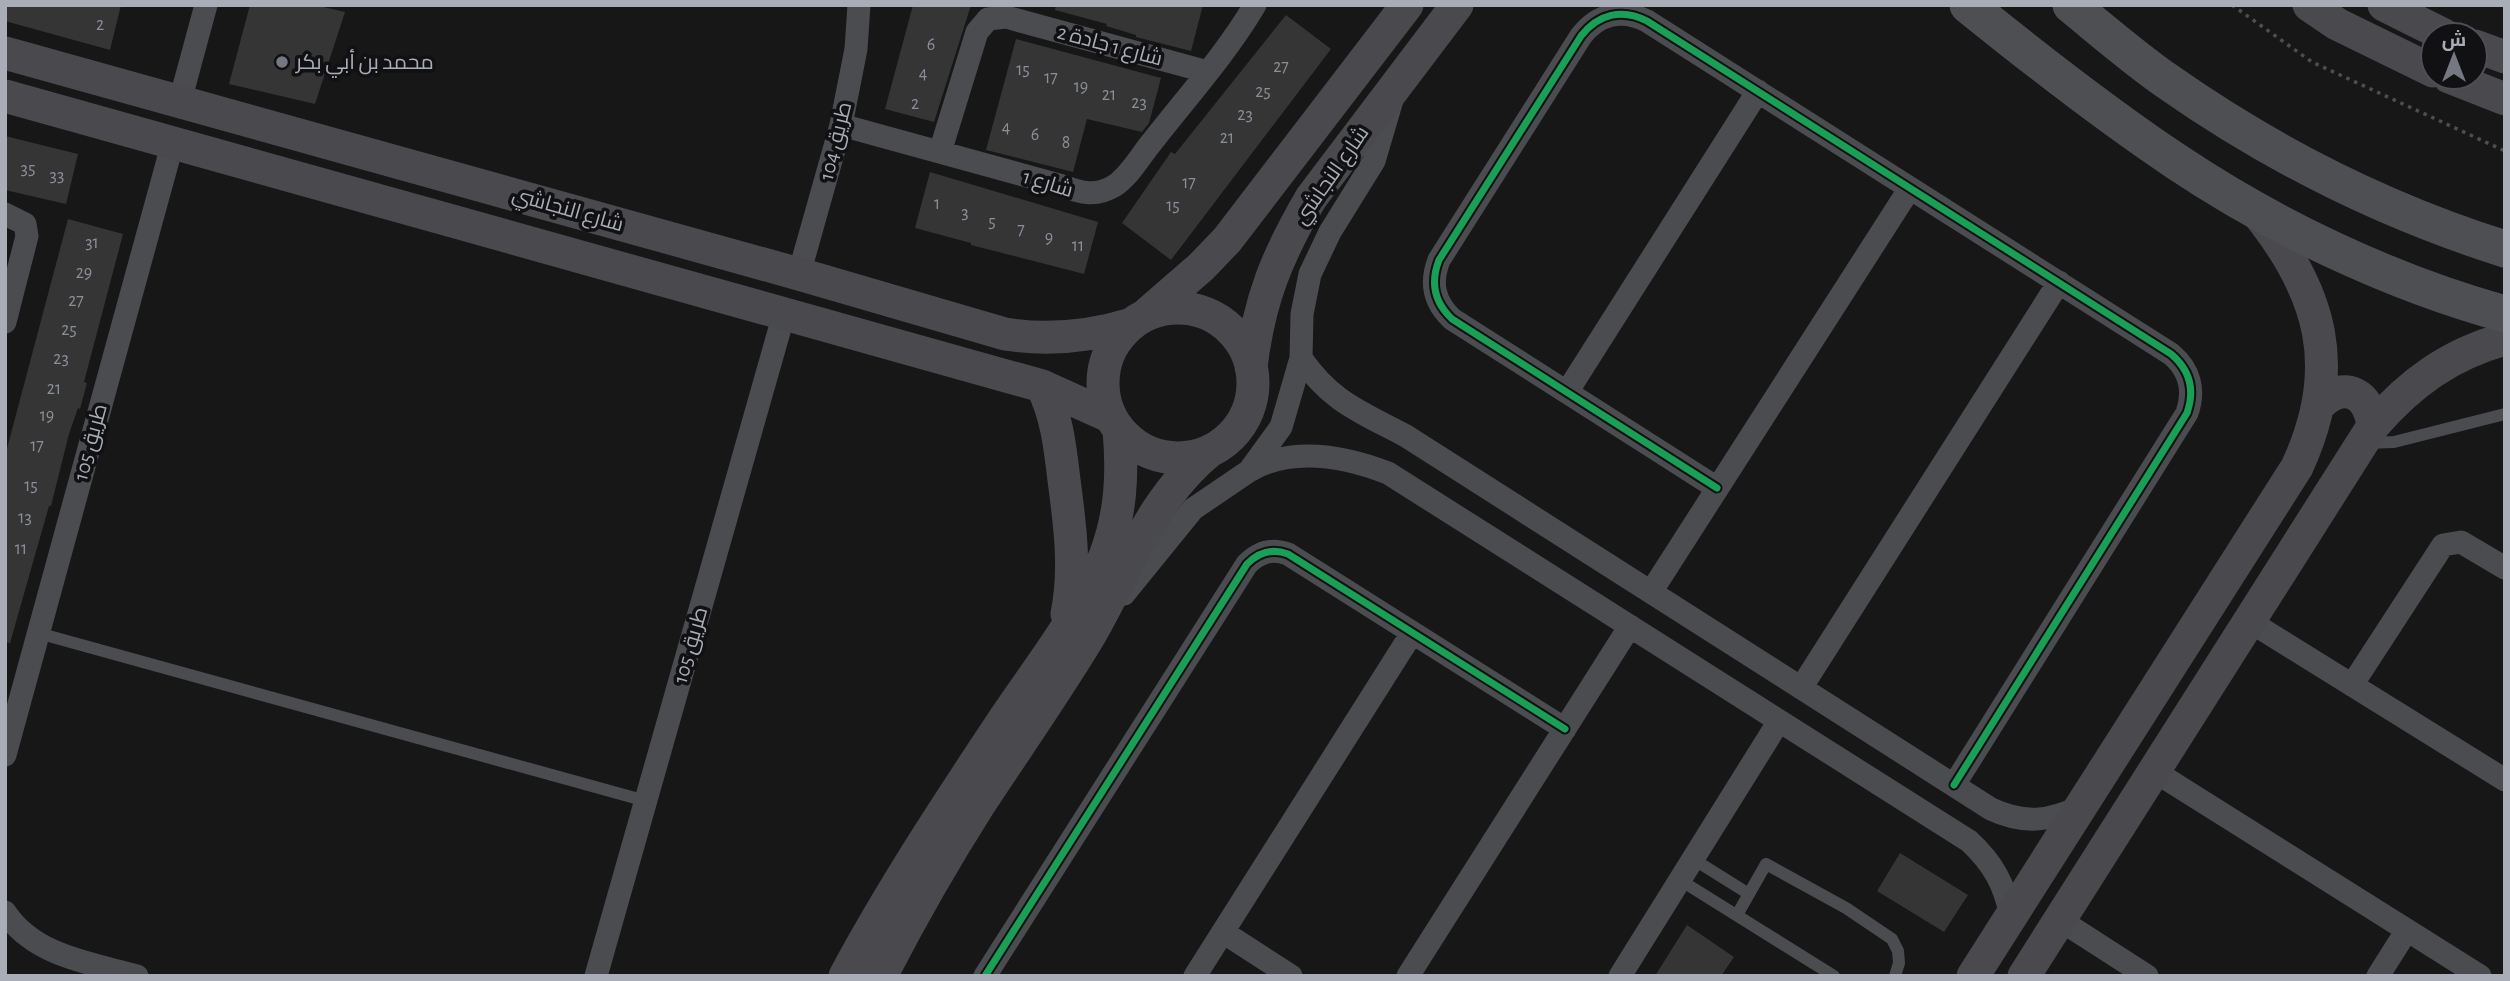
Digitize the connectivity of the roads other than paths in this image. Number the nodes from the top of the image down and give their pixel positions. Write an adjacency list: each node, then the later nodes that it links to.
1 (206, 5): 21 (street)
2 (859, 5): 22 (street, طريق 104)
3 (1255, 5): 15 (street, شارع 1)
4 (1407, 5): 37 (main road, شارع النجاشي)
5 (1457, 5): 16 (main road, شارع النجاشي)
6 (1941, 5): 12 (main road)
7 (1968, 5): 12 (main road)
8 (2071, 5): 31 (main road)
9 (2309, 5): 14 (main road)
10 (2384, 5): 11 (main road)
11 (2419, 22)
12 (1999, 30): 27 (main road)
13 (5, 53): 21 (main road, شارع النجاشي)
14 (2419, 64)
15 (1208, 72): 24 (street, شارع 1); 24 (street, شارع 1 جادة 2)
16 (1397, 85): 40 (street); 41 (main road, شارع النجاشي)
17 (1758, 91): 25 (street); 43 (street); 43 (street)
18 (2485, 91): 20 (main road)
19 (5, 96): 23 (main road, شارع النجاشي)
20 (2505, 99)
21 (180, 101): 26 (main road, شارع النجاشي)
22 (841, 125): 24 (street, شارع 1); 33 (street, طريق 104)
23 (173, 142): 30 (main road, شارع النجاشي); 55 (street, طريق 105)
24 (940, 152)
25 (1910, 188): 34 (street); 50 (street)
26 (530, 198): 29 (main road, شارع النجاشي); 30 (main road)
27 (2253, 208): 36 (main road); 44 (main road)
28 (5, 214): 38 (street)
29 (586, 214): 32 (main road); 33 (main road, شارع النجاشي)
30 (516, 238): 32 (main road, شارع النجاشي)
31 (2505, 249)
32 (575, 255): 35 (main road, شارع النجاشي)
33 (799, 274): 37 (main road, شارع النجاشي)
34 (2059, 282): 59 (street); 65 (street)
35 (784, 314): 42 (main road, شارع النجاشي); 66 (street, طريق 105)
36 (2505, 314)
37 (1139, 320): 41 (main road); 46 (main road)
38 (5, 322)
39 (2505, 339): 47 (main road)
40 (1301, 358): 49 (street); 52 (street)
41 (1251, 367): 48 (main road)
42 (1042, 386): 46 (main road, شارع النجاشي); 57 (main road)
43 (1567, 393): 50 (street)
44 (2320, 404): 47 (main road); 67 (main road)
45 (2505, 414): 47 (lane)
46 (1115, 424): 48 (main road); 57 (main road)
47 (2367, 435): 53 (main road)
48 (1211, 450): 57 (main road)
49 (1249, 471): 54 (street); 57 (street)
50 (1717, 488): 52 (street)
51 (2505, 568): 58 (street)
52 (1651, 592): 59 (street)
53 (2249, 621): 58 (street); 63 (main road)
54 (1630, 626): 60 (street); 61 (street)
55 (38, 633): 62 (street, طريق 105); 66 (lane)
56 (1412, 633): 61 (street); 76 (street); 81 (street)
57 (1075, 635): 79 (main road); 80 (main road)
58 (2353, 685): 64 (street)
59 (1801, 688): 65 (street)
60 (1779, 721): 68 (street); 73 (street)
61 (1565, 729): 84 (street)
62 (6, 746)
63 (2154, 771): 74 (main road); 75 (street)
64 (2505, 780)
65 (1954, 785): 67 (street)
66 (646, 801): 78 (street, طريق 105)
67 (2081, 806): 73 (main road)
68 (1693, 859): 69 (street); 70 (lane)
69 (1680, 880): 72 (lane); 85 (street)
70 (1749, 894): 72 (lane); 87 (lane)
71 (5, 912): 77 (street)
72 (1737, 915): 86 (lane)
73 (2011, 917): 88 (main road)
74 (2060, 920): 89 (main road); 90 (street)
75 (2407, 930): 91 (street); 92 (street)
76 (1223, 932): 82 (street); 83 (street)
77 (137, 976)
78 (596, 976)
79 (845, 976)
80 (881, 976)
81 (985, 976)
82 (1195, 976)
83 (1291, 976)
84 (1408, 976)
85 (1620, 976)
86 (1834, 976)
87 (1895, 976)
88 (1973, 976)
89 (2024, 976)
90 (2147, 976)
91 (2378, 976)
92 (2480, 976)

